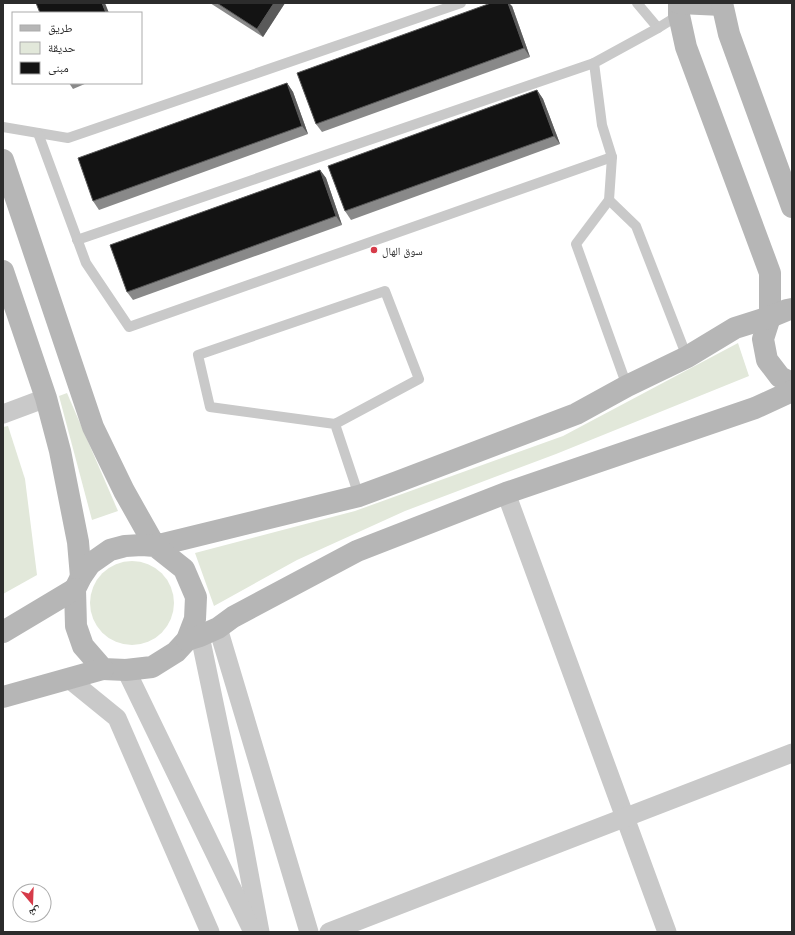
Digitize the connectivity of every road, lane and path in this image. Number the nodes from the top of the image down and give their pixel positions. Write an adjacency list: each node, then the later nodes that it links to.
1 (461, 3): 8 (lane)
2 (637, 3): 5 (lane)
3 (722, 4): 4 (main road); 12 (main road)
4 (679, 7): 5 (lane); 16 (main road)
5 (658, 28): 6 (lane)
6 (594, 63): 9 (lane); 13 (lane)
7 (3, 128): 8 (lane)
8 (38, 133): 13 (lane)
9 (612, 157): 11 (lane); 13 (lane)
10 (3, 160): 26 (main road)
11 (609, 200): 17 (lane); 19 (lane)
12 (792, 206)
13 (77, 240)
14 (3, 271): 21 (main road)
15 (792, 309): 16 (main road)
16 (770, 317): 17 (main road); 18 (main road)
17 (687, 357): 19 (main road)
18 (792, 383)
19 (627, 386): 25 (main road)
20 (792, 391): 24 (main road)
21 (46, 398): 22 (street); 27 (main road)
22 (3, 414)
23 (335, 424): 23 (lane); 25 (lane)
24 (506, 492): 29 (main road); 35 (street)
25 (359, 496): 26 (main road)
26 (155, 546): 27 (main road); 29 (main road)
27 (78, 583): 28 (main road); 30 (main road)
28 (3, 632)
29 (202, 635): 31 (main road); 38 (street); 39 (street)
30 (103, 669): 31 (main road); 32 (main road)
31 (126, 670): 37 (street)
32 (69, 678): 33 (main road); 36 (street)
33 (3, 697)
34 (792, 753): 35 (street)
35 (624, 817): 40 (street); 41 (street)
36 (210, 932)
37 (253, 932)
38 (260, 932)
39 (309, 932)
40 (328, 932)
41 (667, 932)

